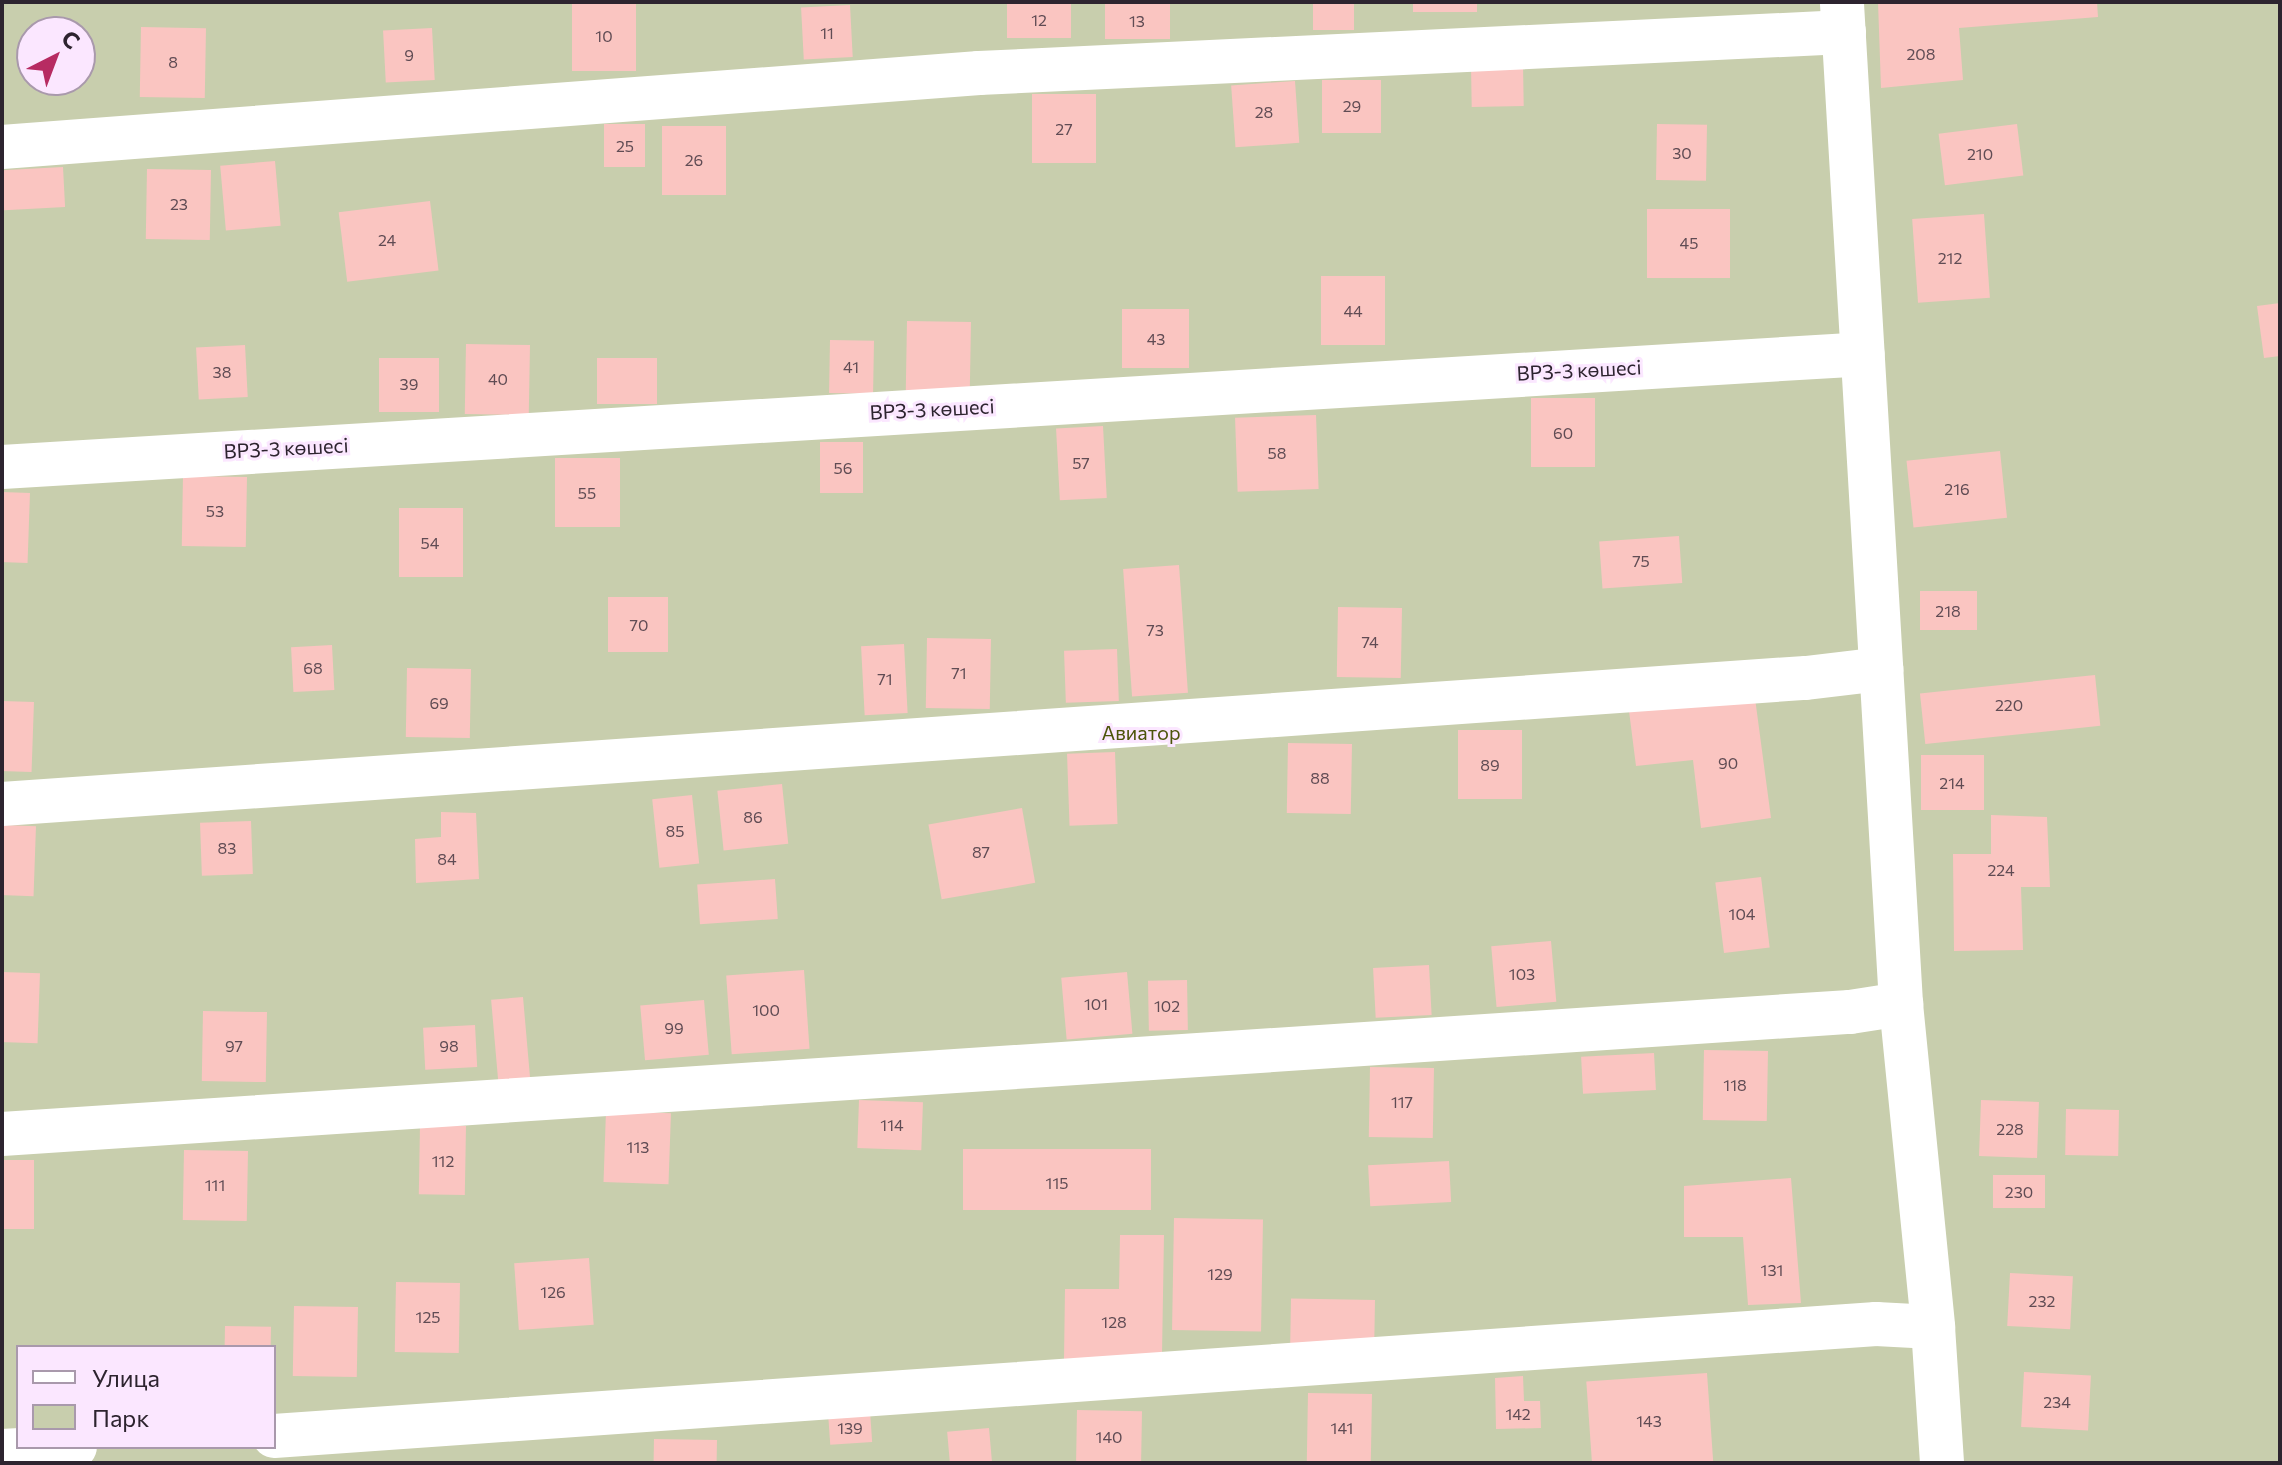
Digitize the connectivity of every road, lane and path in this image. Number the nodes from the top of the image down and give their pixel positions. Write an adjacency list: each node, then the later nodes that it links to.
1 (1843, 17): 2 (street); 3 (street)
2 (2, 147)
3 (1863, 354): 4 (street, ВРЗ-3 көшесі); 5 (street)
4 (2, 467)
5 (1881, 669): 6 (street); 7 (street)
6 (2, 804)
7 (1901, 1004): 8 (street); 9 (street)
8 (2, 1134)
9 (1933, 1327): 10 (street); 13 (street)
10 (276, 1436)
11 (38, 1449): 12 (street)
12 (2, 1451)
13 (1942, 1463)

